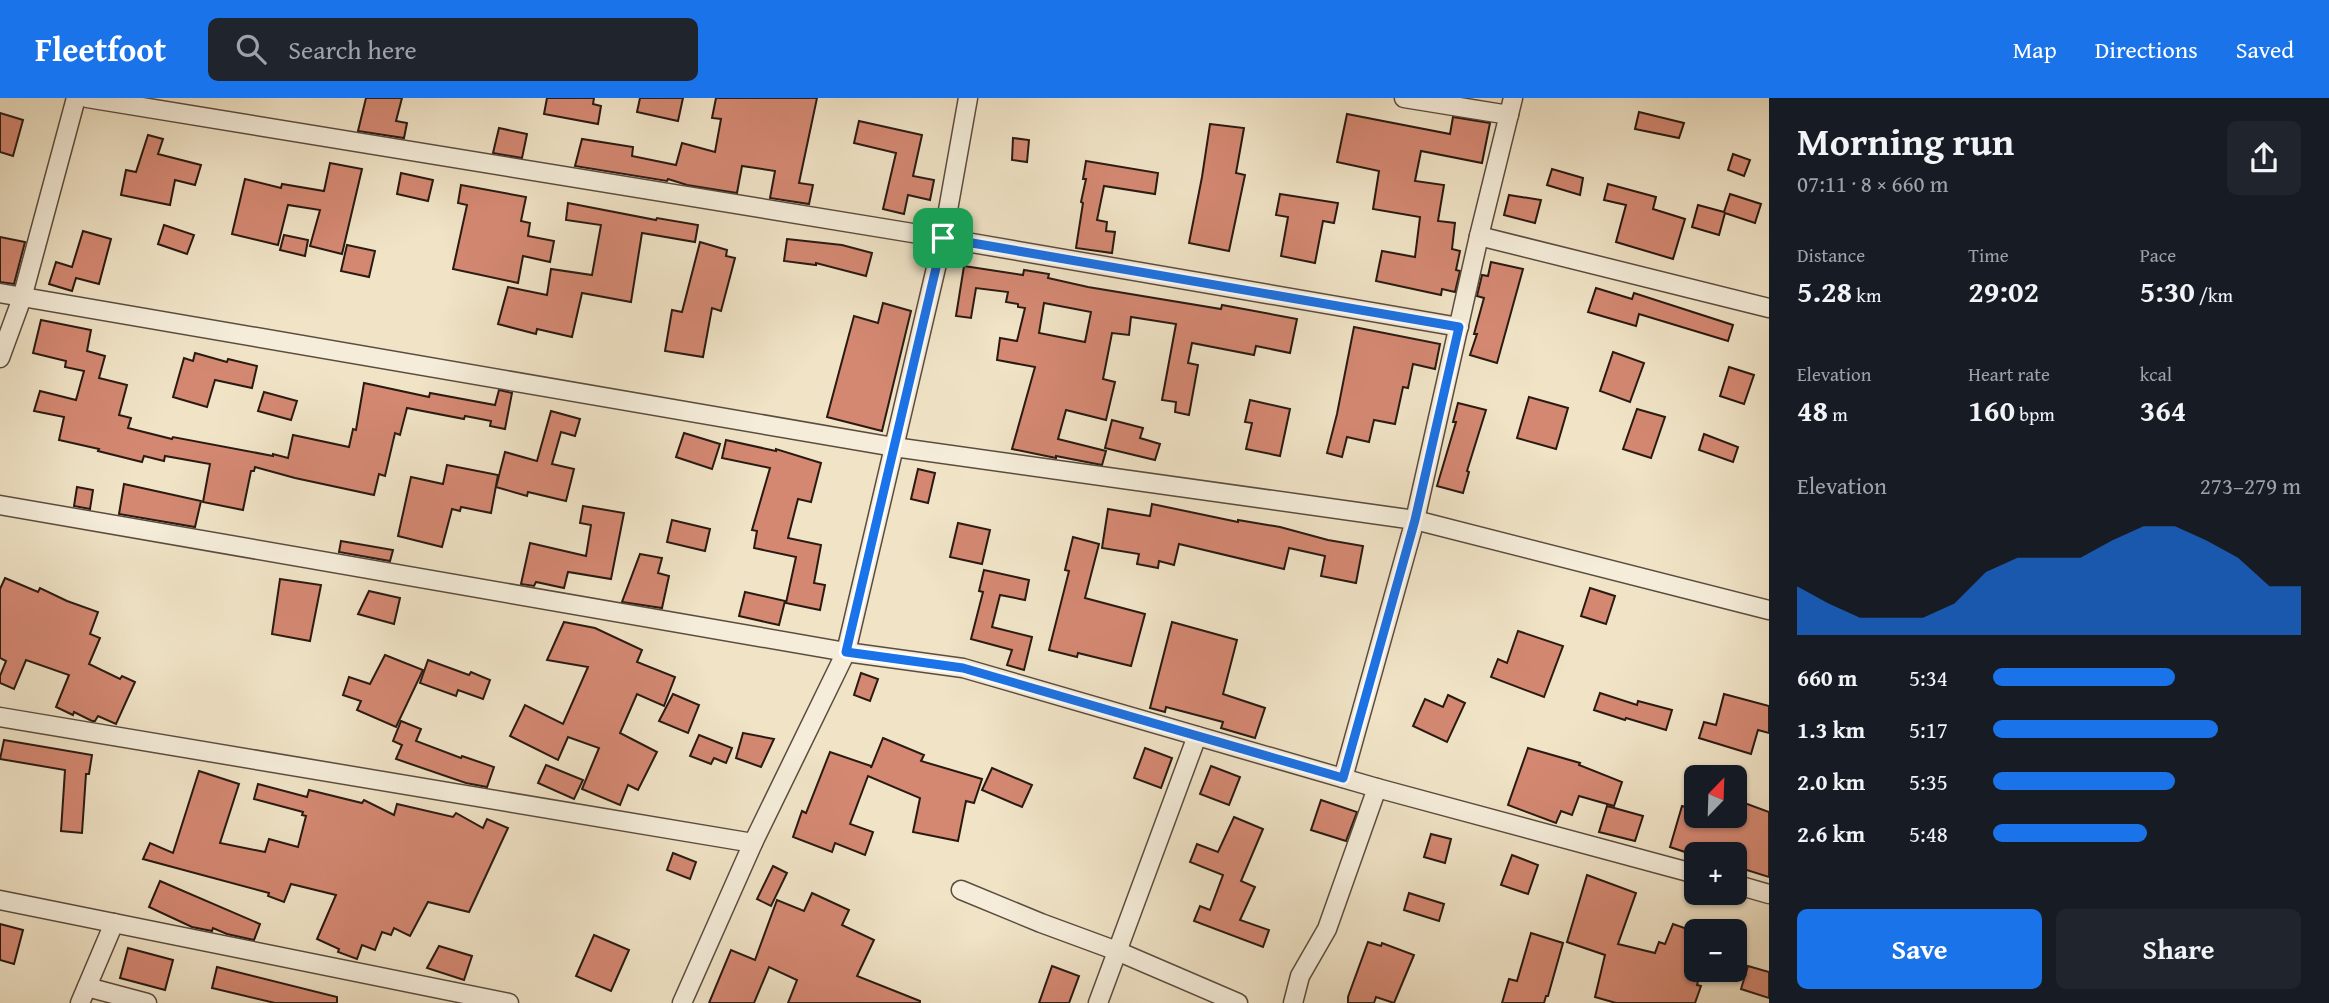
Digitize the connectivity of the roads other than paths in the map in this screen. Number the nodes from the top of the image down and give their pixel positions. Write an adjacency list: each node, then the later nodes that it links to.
1 (76, 98): 9 (street)
2 (87, 98): 7 (street)
3 (968, 98): 7 (street)
4 (1404, 98): 5 (street)
5 (1511, 107): 6 (street)
6 (1479, 236): 10 (street); 11 (street)
7 (943, 238): 11 (street); 13 (street)
8 (0, 293): 9 (street)
9 (22, 298): 12 (street); 13 (street)
10 (1769, 308)
11 (1459, 327): 15 (street)
12 (0, 358)
13 (894, 447): 15 (street); 17 (street)
14 (0, 505): 17 (street)
15 (1415, 520): 16 (street); 20 (street)
16 (1769, 610)
17 (846, 652): 19 (street); 22 (street)
18 (0, 717): 22 (street)
19 (1197, 736): 20 (street); 29 (street)
20 (1343, 778): 21 (street)
21 (1377, 788): 23 (street); 36 (street)
22 (752, 843): 33 (street)
23 (1684, 871)
24 (1747, 888): 26 (street)
25 (961, 890): 29 (street)
26 (1769, 894)
27 (0, 900): 28 (street)
28 (114, 923): 30 (street); 32 (street)
29 (1117, 951): 34 (street); 35 (street)
30 (84, 995): 31 (street)
31 (147, 1003)
32 (509, 1003)
33 (682, 1003)
34 (1098, 1003)
35 (1238, 1003)
36 (1293, 1003)

